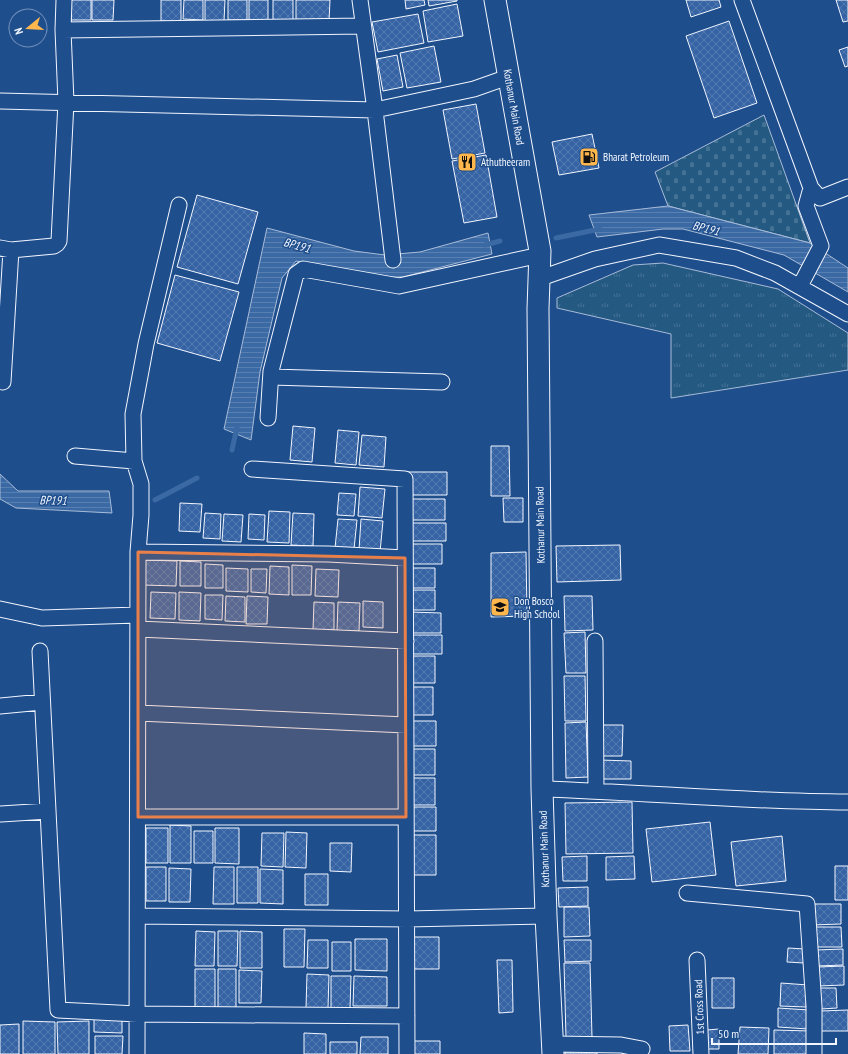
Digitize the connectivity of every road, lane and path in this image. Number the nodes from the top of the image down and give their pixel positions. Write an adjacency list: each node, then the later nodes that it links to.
1 (64, 0): 6 (street)
2 (360, 0): 5 (street)
3 (495, 0): 7 (main road, Kothanur Main Road)
4 (742, 0): 12 (street)
5 (363, 26): 6 (street); 10 (street)
6 (63, 30): 9 (street)
7 (508, 77): 10 (street); 15 (main road, Kothanur Main Road)
8 (0, 101): 9 (street)
9 (66, 102): 10 (street); 14 (street)
10 (375, 110): 16 (street)
11 (848, 187): 12 (street)
12 (811, 188): 18 (street)
13 (179, 205): 25 (street)
14 (6, 249): 21 (street)
15 (540, 255): 17 (main road, Kothanur Main Road); 20 (street)
16 (393, 260)
17 (538, 279): 18 (street); 38 (main road, Kothanur Main Road)
18 (801, 283): 19 (street)
19 (848, 314)
20 (271, 377): 22 (street); 23 (street)
21 (3, 382)
22 (442, 382)
23 (268, 418)
24 (75, 456): 25 (street)
25 (134, 461): 27 (street)
26 (252, 469): 28 (street)
27 (138, 552): 28 (street); 30 (street)
28 (405, 558): 31 (street)
29 (0, 608): 30 (street)
30 (138, 622): 31 (street); 36 (street)
31 (406, 641): 37 (street)
32 (595, 641): 39 (street)
33 (40, 651): 34 (street)
34 (42, 702): 35 (street); 41 (street)
35 (0, 706)
36 (138, 713): 37 (street); 43 (street)
37 (406, 725): 44 (street)
38 (542, 789): 39 (street); 47 (main road, Kothanur Main Road)
39 (596, 791): 40 (street)
40 (848, 802)
41 (48, 811): 42 (street); 50 (street)
42 (1, 814)
43 (138, 817): 44 (street); 46 (street)
44 (406, 817): 48 (street)
45 (687, 893): 58 (street)
46 (138, 916): 48 (street); 50 (street)
47 (546, 916): 48 (street); 52 (main road, Kothanur Main Road)
48 (407, 919): 51 (street)
49 (697, 960): 57 (street, 1st Cross Road)
50 (138, 1014): 51 (street); 55 (street)
51 (407, 1016): 56 (street)
52 (553, 1049): 54 (street)
53 (642, 1049): 54 (street)
54 (621, 1050)
55 (138, 1054)
56 (408, 1054)
57 (701, 1054)
58 (814, 1054)

